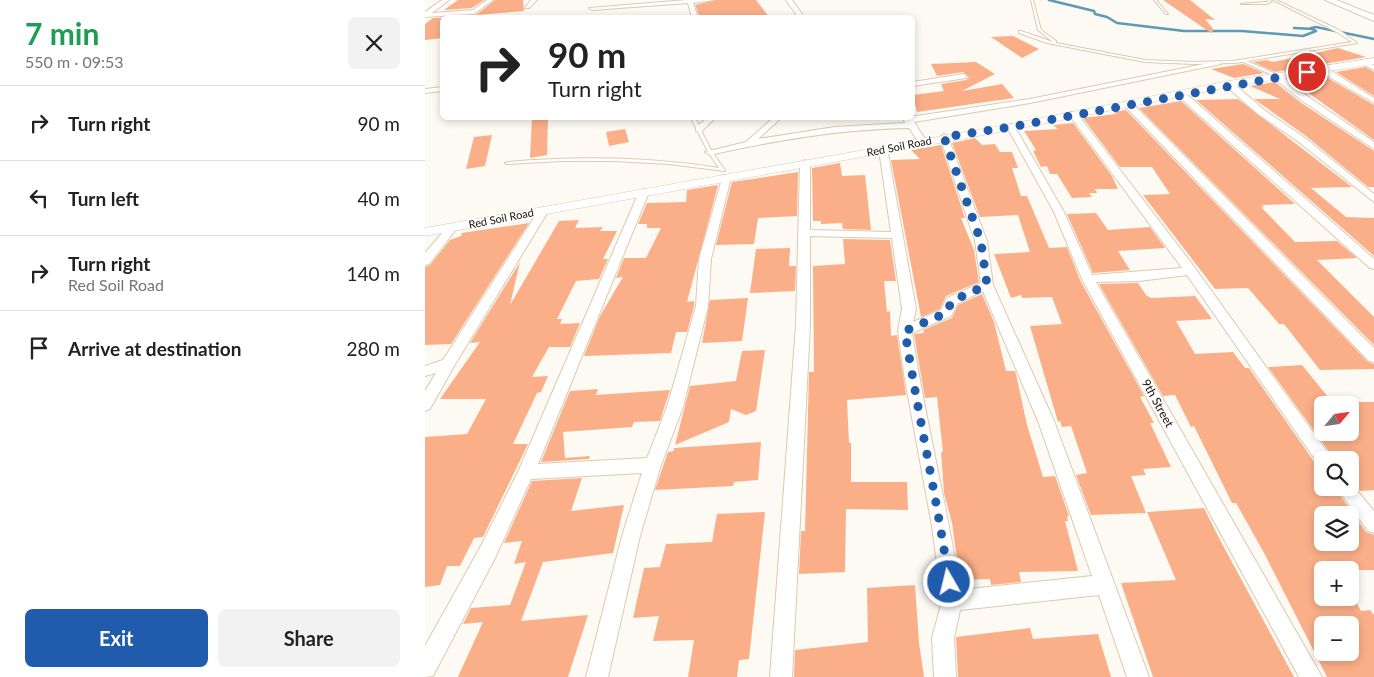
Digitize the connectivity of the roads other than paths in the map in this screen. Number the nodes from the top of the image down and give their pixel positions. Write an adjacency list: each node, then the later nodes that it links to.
1 (446, 0): 19 (street)
2 (490, 0): 19 (street)
3 (534, 0): 17 (street)
4 (598, 0): 15 (street)
5 (711, 0): 14 (street)
6 (789, 0): 21 (street)
7 (1031, 0): 24 (lane)
8 (1155, 0): 18 (lane)
9 (1269, 0): 16 (lane)
10 (1274, 0): 25 (lane)
11 (1282, 0): 12 (street)
12 (1299, 0)
13 (1329, 0): 22 (main road)
14 (690, 2): 15 (street); 20 (street)
15 (645, 3)
16 (1242, 4)
17 (527, 7)
18 (1167, 13)
19 (425, 15)
20 (694, 15)
21 (799, 15)
22 (1374, 18)
23 (1020, 32): 24 (lane)
24 (1060, 45): 26 (lane)
25 (1244, 61): 26 (lane); 30 (lane)
26 (1219, 63): 42 (street)
27 (1371, 64): 28 (street, Red Soil Road)
28 (1322, 69): 30 (street, Red Soil Road); 36 (street)
29 (963, 76): 31 (street)
30 (1277, 76): 32 (street, Red Soil Road); 48 (street)
31 (915, 84)
32 (1229, 84): 35 (street, Red Soil Road); 55 (street)
33 (440, 89): 34 (street)
34 (425, 91)
35 (1181, 94): 37 (street, Red Soil Road); 62 (street)
36 (1374, 101)
37 (1128, 104): 38 (street, Red Soil Road); 67 (street)
38 (1073, 114): 43 (street, Red Soil Road); 63 (street)
39 (694, 120): 44 (lane)
40 (709, 120): 44 (street)
41 (775, 120): 47 (street)
42 (909, 121): 46 (street); 47 (street)
43 (1011, 127): 45 (street, Red Soil Road); 64 (street, 9th Street)
44 (699, 130): 50 (lane)
45 (944, 137): 46 (street, Red Soil Road); 65 (street)
46 (923, 142): 49 (street, Red Soil Road)
47 (747, 144): 50 (street)
48 (1374, 146)
49 (885, 150): 52 (street, Red Soil Road); 60 (street)
50 (710, 152): 53 (lane)
51 (507, 162): 53 (lane)
52 (805, 164): 53 (street, Red Soil Road); 59 (street)
53 (724, 174): 54 (street, Red Soil Road); 72 (street)
54 (644, 192): 56 (street, Red Soil Road); 73 (street)
55 (1374, 199)
56 (544, 210): 57 (street, Red Soil Road); 68 (street)
57 (453, 227): 58 (street, Red Soil Road); 61 (street)
58 (425, 232)
59 (805, 233): 60 (street); 80 (street)
60 (896, 235): 66 (street)
61 (425, 261)
62 (1374, 265)
63 (1191, 271): 64 (street); 71 (street)
64 (1088, 279): 83 (street, 9th Street)
65 (987, 285): 66 (street); 76 (street)
66 (905, 331): 77 (street)
67 (1374, 357)
68 (448, 364): 69 (street); 70 (street)
69 (425, 371)
70 (425, 405)
71 (1318, 451)
72 (653, 465): 73 (street); 79 (street)
73 (526, 472): 78 (street)
74 (1352, 496): 75 (street)
75 (1374, 525)
76 (1103, 585): 77 (street); 82 (street)
77 (951, 601): 81 (street)
78 (425, 668)
79 (597, 677)
80 (781, 677)
81 (945, 677)
82 (1138, 677)
83 (1311, 677)

